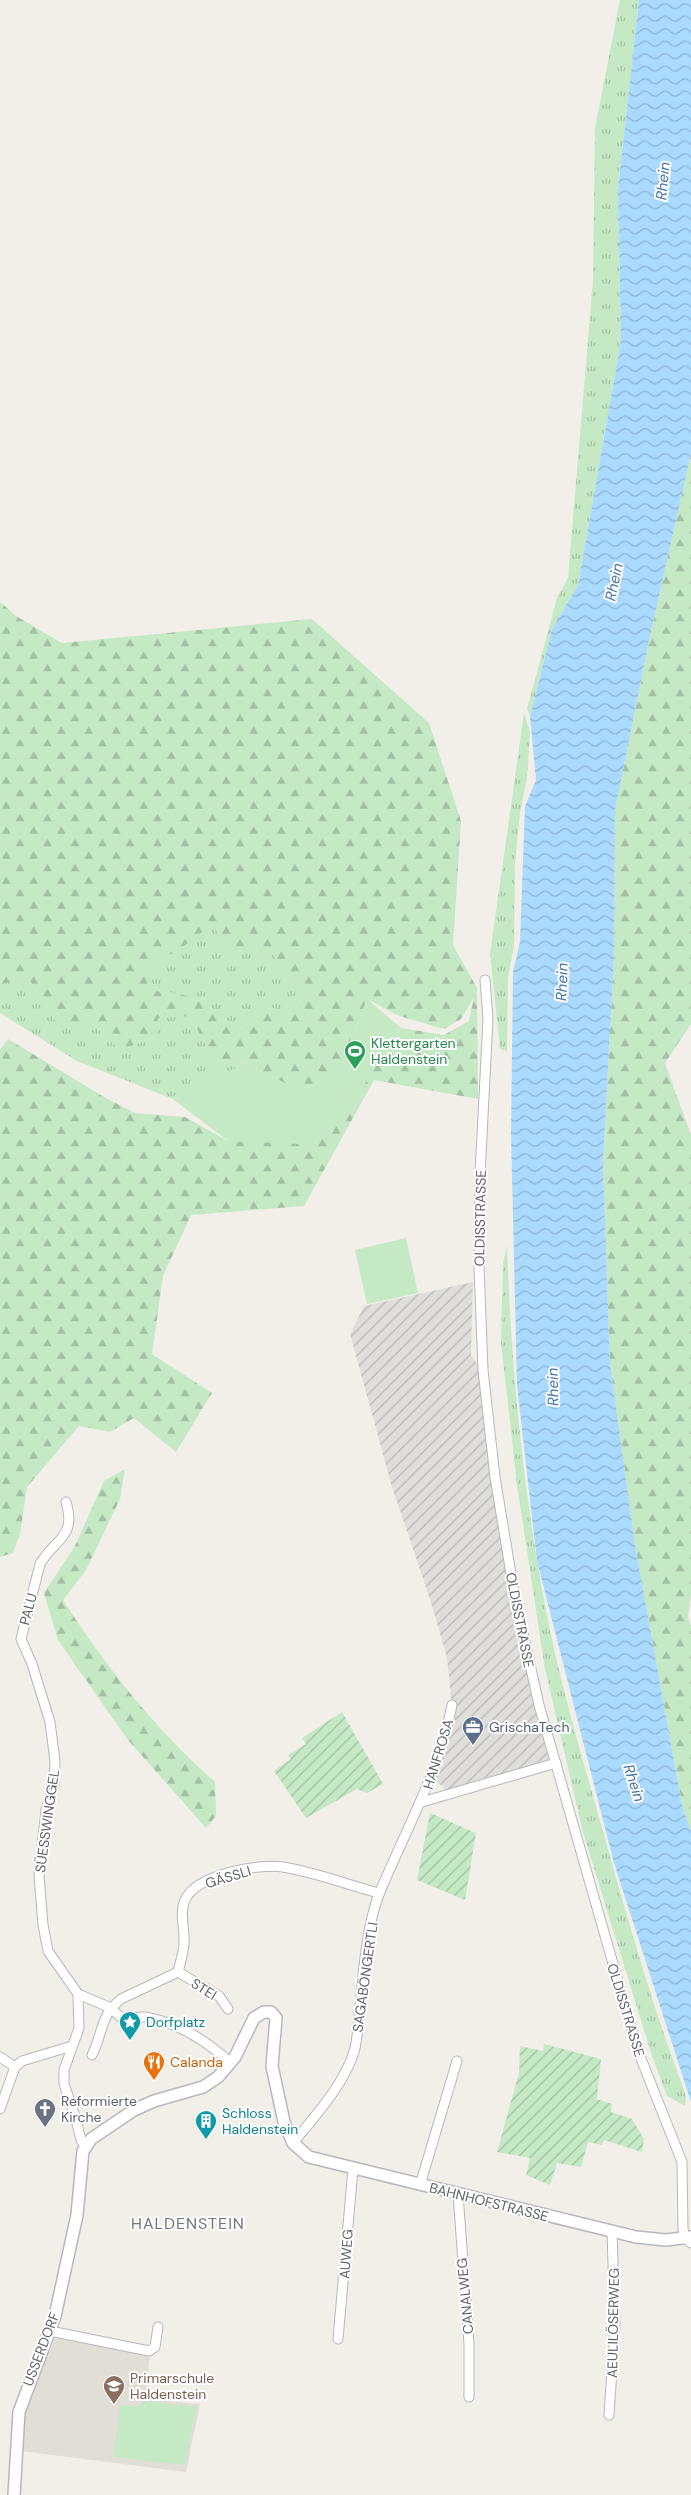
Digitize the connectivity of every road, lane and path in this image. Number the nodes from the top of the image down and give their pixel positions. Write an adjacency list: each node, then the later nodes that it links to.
1 (485, 980): 5 (street, OLDISSTRASSE)
2 (66, 1502): 4 (street, PALU)
3 (452, 1705): 6 (street, HANFROSA)
4 (50, 1722): 9 (street, SÜESSWINGGEL)
5 (556, 1763): 6 (street); 25 (street, OLDISSTRASSE)
6 (422, 1802): 7 (street, SAGABÖNGERTLI)
7 (380, 1893): 8 (street, GÄSSLI); 19 (street, SAGABÖNGERTLI)
8 (178, 1972): 10 (street); 11 (street, STEI)
9 (78, 1994): 10 (street); 12 (street)
10 (112, 2008): 13 (street); 16 (street)
11 (228, 2009)
12 (72, 2046): 17 (street); 20 (street)
13 (92, 2055)
14 (0, 2057): 17 (street)
15 (457, 2060): 22 (street)
16 (231, 2063): 19 (street); 20 (street)
17 (15, 2068): 18 (street)
18 (0, 2109)
19 (293, 2143): 21 (street, BAHNHOFSTRASSE)
20 (85, 2146): 27 (street, USSERDORF)
21 (353, 2169): 22 (street, BAHNHOFSTRASSE); 28 (street, AUWEG)
22 (420, 2185): 23 (street, BAHNHOFSTRASSE)
23 (458, 2194): 24 (street, BAHNHOFSTRASSE); 29 (street, CANALWEG)
24 (612, 2232): 25 (street, BAHNHOFSTRASSE); 30 (street, AEULILÖSERWEG)
25 (689, 2239)
26 (158, 2327): 27 (street)
27 (50, 2331): 31 (street, USSERDORF)
28 (338, 2339)
29 (469, 2397)
30 (610, 2415)
31 (14, 2495)

